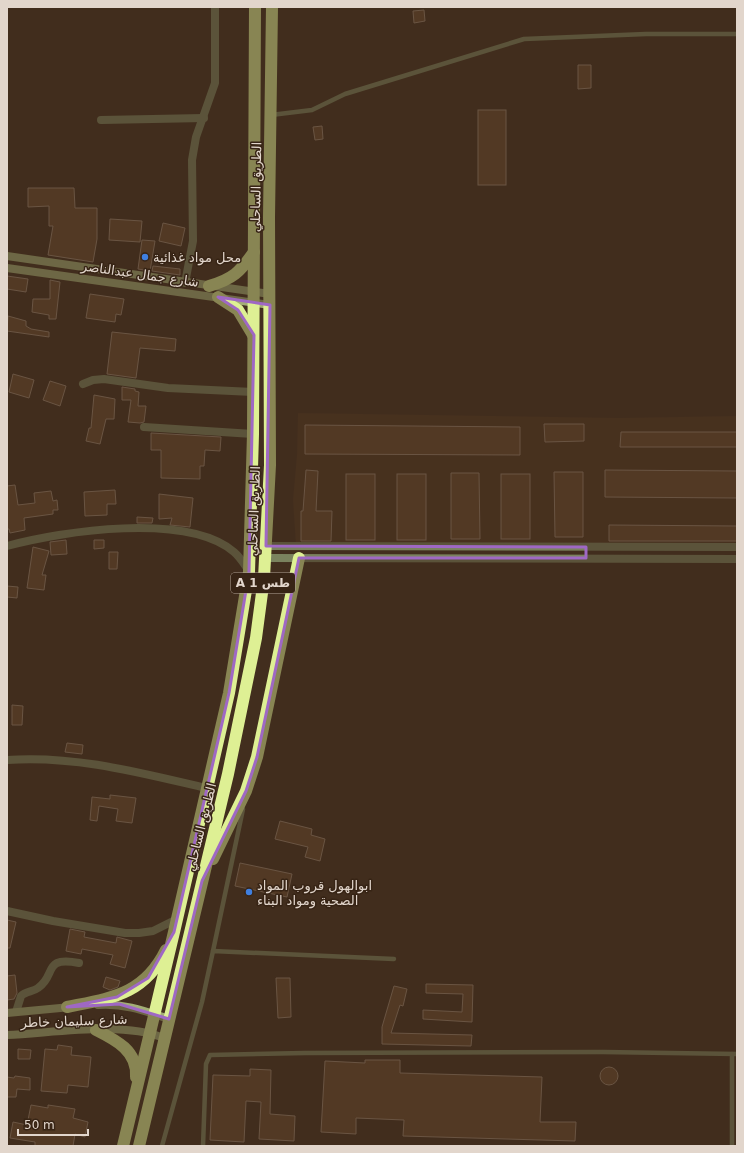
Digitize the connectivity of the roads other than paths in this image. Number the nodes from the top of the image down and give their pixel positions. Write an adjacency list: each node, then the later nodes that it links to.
1 (215, 7): 6 (street)
2 (255, 7): 8 (highway, الطريق الساحلي / A 1 طس)
3 (272, 7): 5 (highway, الطريق الساحلي / A 1 طس)
4 (737, 34): 5 (lane)
5 (272, 115): 15 (highway, الطريق الساحلي / A 1 طس)
6 (204, 118): 7 (street); 11 (street)
7 (101, 120)
8 (254, 252): 12 (highway); 14 (highway, الطريق الساحلي / A 1 طس)
9 (7, 256): 11 (main road, شارع جمال عبدالناصر)
10 (7, 268): 13 (main road, شارع جمال عبدالناصر)
11 (185, 283): 12 (main road, شارع جمال عبدالناصر)
12 (209, 286): 14 (main road, شارع جمال عبدالناصر)
13 (218, 297): 14 (main road, شارع جمال عبدالناصر); 16 (highway)
14 (254, 298): 15 (main road, شارع جمال عبدالناصر); 16 (highway, الطريق الساحلي / A 1 طس)
15 (270, 300): 24 (highway, الطريق الساحلي / A 1 طس)
16 (254, 335): 18 (highway, الطريق الساحلي / A 1 طس)
17 (83, 384): 18 (street)
18 (253, 392): 20 (highway, الطريق الساحلي / A 1 طس)
19 (144, 427): 20 (street)
20 (253, 434): 28 (highway, الطريق الساحلي / A 1 طس)
21 (7, 546): 28 (street)
22 (586, 547): 23 (street); 24 (street); 26 (street)
23 (737, 547)
24 (266, 552): 25 (street); 32 (highway, الطريق الساحلي / A 1 طس)
25 (299, 558): 26 (street); 31 (highway)
26 (586, 558): 27 (street)
27 (737, 559)
28 (249, 572): 30 (highway, الطريق الساحلي / A 1 طس)
29 (7, 760): 30 (street)
30 (206, 788): 34 (highway, الطريق الساحلي / A 1 طس)
31 (246, 791): 32 (highway); 36 (lane)
32 (202, 882): 43 (highway, الطريق الساحلي / A 1 طس)
33 (7, 911): 34 (street)
34 (177, 919): 35 (highway, الطريق الساحلي / A 1 طس)
35 (174, 932): 39 (highway); 42 (highway, الطريق الساحلي / A 1 طس)
36 (213, 950): 37 (lane); 52 (lane)
37 (394, 959)
38 (79, 963): 41 (street)
39 (67, 1007): 41 (main road, شارع سليمان خاطر); 42 (main road, شارع سليمان خاطر)
40 (7, 1012): 41 (main road, شارع سليمان خاطر)
41 (16, 1012)
42 (155, 1014): 43 (main road, شارع سليمان خاطر); 45 (highway, الطريق الساحلي / A 1 طس)
43 (169, 1018): 47 (highway, الطريق الساحلي / A 1 طس)
44 (96, 1030): 45 (main road, شارع سليمان خاطر); 46 (main road, شارع سليمان خاطر); 49 (highway)
45 (150, 1033): 47 (main road, شارع سليمان خاطر); 49 (highway, الطريق الساحلي / A 1 طس)
46 (7, 1035)
47 (164, 1038): 51 (highway, الطريق الساحلي / A 1 طس)
48 (734, 1054): 53 (lane); 54 (lane)
49 (135, 1098): 50 (highway, الطريق الساحلي / A 1 طس)
50 (123, 1146)
51 (139, 1146)
52 (162, 1146)
53 (203, 1146)
54 (732, 1146)

